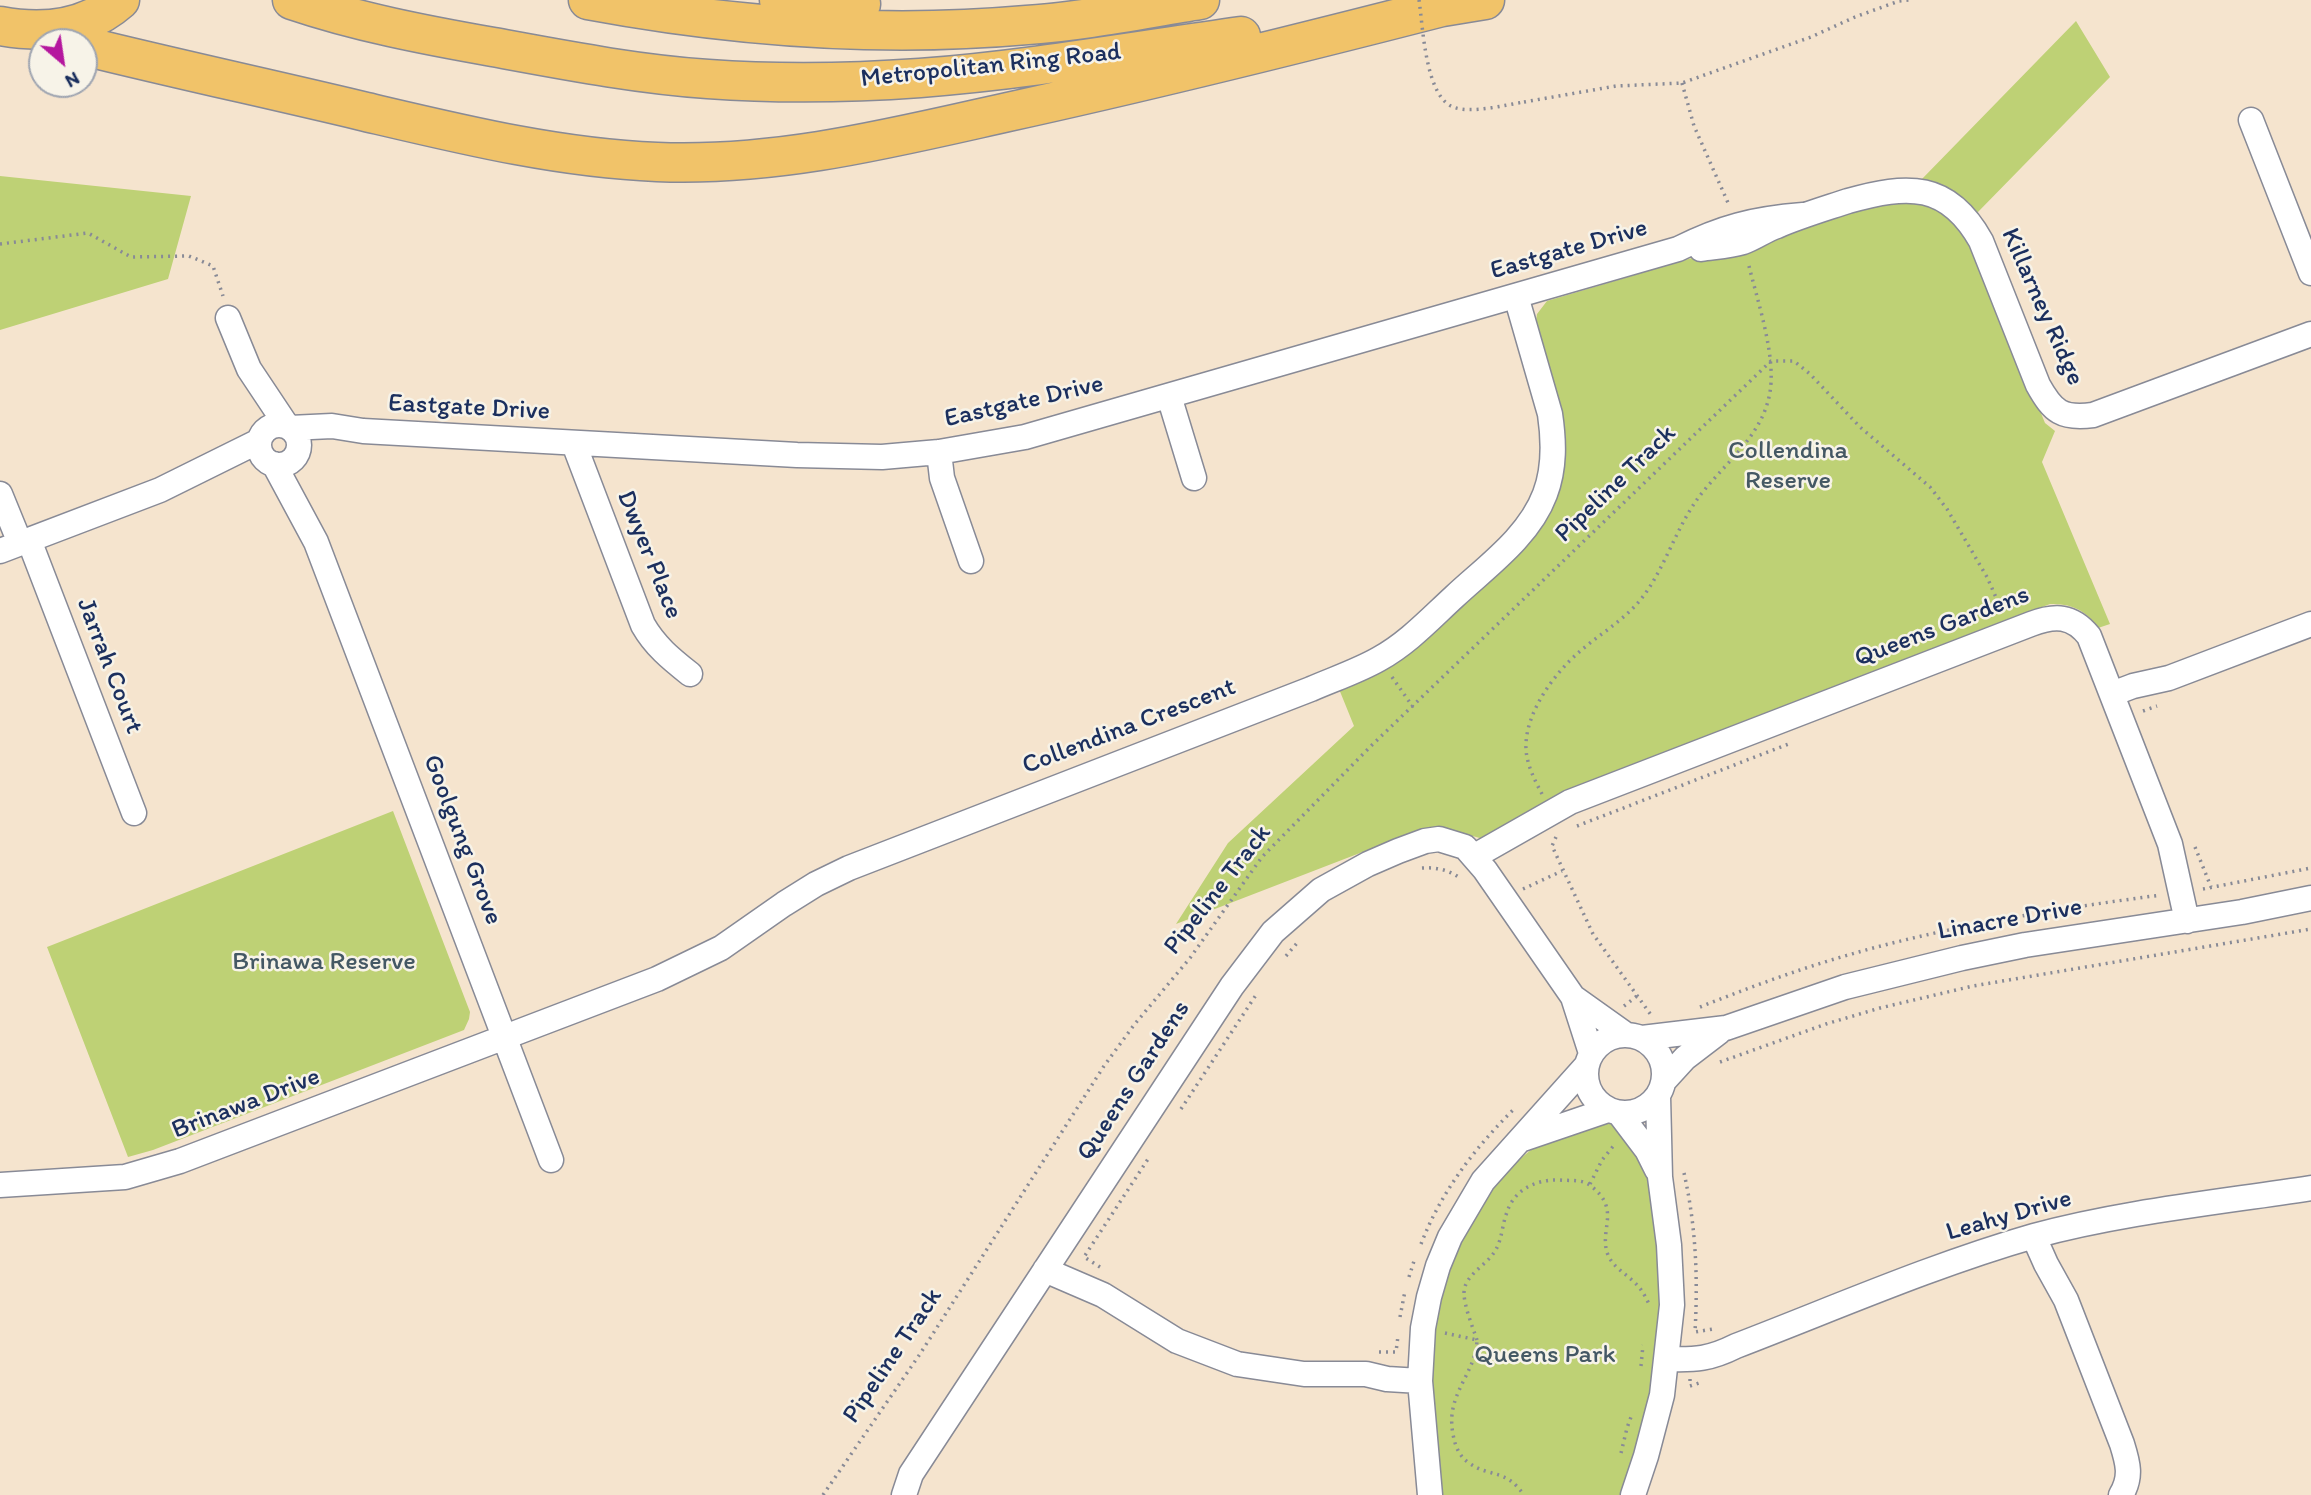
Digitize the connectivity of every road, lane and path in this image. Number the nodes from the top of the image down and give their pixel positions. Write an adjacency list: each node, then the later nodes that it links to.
1 (120, 0): 10 (highway)
2 (292, 0): 9 (highway, Metropolitan Ring Road)
3 (587, 0): 6 (highway, Metropolitan Ring Road)
4 (779, 0): 5 (highway)
5 (1020, 0)
6 (1200, 0)
7 (1485, 0): 9 (highway, Metropolitan Ring Road)
8 (1909, 0): 13 (path)
9 (1430, 4): 12 (highway); 13 (path, bridge)
10 (9, 28): 11 (highway)
11 (28, 33)
12 (98, 49)
13 (1682, 83): 15 (path)
14 (2251, 120): 17 (street)
15 (1739, 233): 18 (street, Eastgate Drive); 20 (street, Killarney Ridge); 21 (path)
16 (0, 244): 19 (path)
17 (2311, 273)
18 (1516, 296): 23 (street, Eastgate Drive); 35 (street, Collendina Crescent)
19 (228, 318): 22 (street, Goolgung Grove)
20 (2311, 334)
21 (1771, 361): 34 (path); 38 (path, Pipeline Track); 41 (path)
22 (250, 369): 24 (street, Goolgung Grove); 26 (street, Goolgung Grove)
23 (1169, 396): 27 (street, Eastgate Drive); 28 (street)
24 (260, 438): 26 (street, Goolgung Grove); 29 (street)
25 (574, 444): 26 (street, Eastgate Drive); 27 (street, Eastgate Drive); 36 (street, Dwyer Place)
26 (286, 448): 29 (street, Eastgate Drive); 54 (street, Goolgung Grove)
27 (939, 452): 32 (street)
28 (1194, 478)
29 (160, 490): 31 (street)
30 (0, 494): 31 (street, Jarrah Court)
31 (16, 545): 40 (street, Jarrah Court)
32 (971, 561)
33 (2311, 624): 37 (street)
34 (2010, 632): 37 (street, Queens Gardens); 41 (street, Queens Gardens)
35 (1379, 659): 38 (path); 54 (street, Collendina Crescent)
36 (690, 674)
37 (2114, 700): 45 (street, Queens Gardens)
38 (1413, 707): 82 (path, Pipeline Track)
39 (1801, 739): 41 (path)
40 (134, 813)
41 (1547, 823): 42 (street, Queens Gardens); 52 (path)
42 (1474, 869): 43 (path); 50 (street); 68 (street, Queens Gardens)
43 (1410, 872)
44 (2311, 898): 45 (street, Linacre Drive)
45 (2188, 921): 51 (street, Linacre Drive)
46 (2311, 929): 56 (path)
47 (1305, 936): 48 (path)
48 (1279, 963)
49 (1259, 991): 59 (path)
50 (1573, 997): 53 (street); 55 (street)
51 (1726, 1027): 52 (street, Linacre Drive); 57 (street, Linacre Drive)
52 (1677, 1035): 53 (street, Linacre Drive)
53 (1634, 1036): 55 (street); 57 (street)
54 (505, 1037): 63 (street, Goolgung Grove); 65 (street, Brinawa Drive)
55 (1588, 1060): 60 (street); 61 (street)
56 (1718, 1062)
57 (1661, 1089): 60 (street); 64 (street)
58 (1519, 1105): 69 (path)
59 (1179, 1112)
60 (1614, 1112): 61 (street); 64 (street)
61 (1520, 1140): 73 (street)
62 (1157, 1146): 70 (path)
63 (551, 1160)
64 (1660, 1177): 75 (street)
65 (0, 1185)
66 (2311, 1188): 67 (street, Leahy Drive)
67 (2042, 1234): 75 (street, Leahy Drive); 88 (street)
68 (1051, 1262): 70 (street); 80 (street, Queens Gardens)
69 (1409, 1278)
70 (1105, 1283): 76 (street)
71 (1405, 1290): 76 (path)
72 (1651, 1314): 74 (path)
73 (1423, 1328): 74 (path); 78 (street)
74 (1477, 1340): 86 (path)
75 (1661, 1345): 77 (path); 87 (street)
76 (1369, 1363): 78 (street)
77 (1641, 1369)
78 (1420, 1374): 85 (street)
79 (1635, 1409): 81 (path)
80 (921, 1461): 83 (street, Queens Gardens); 84 (street, Queens Gardens)
81 (1620, 1463)
82 (823, 1495)
83 (904, 1495)
84 (918, 1495)
85 (1430, 1495)
86 (1524, 1495)
87 (1633, 1495)
88 (2121, 1495)

